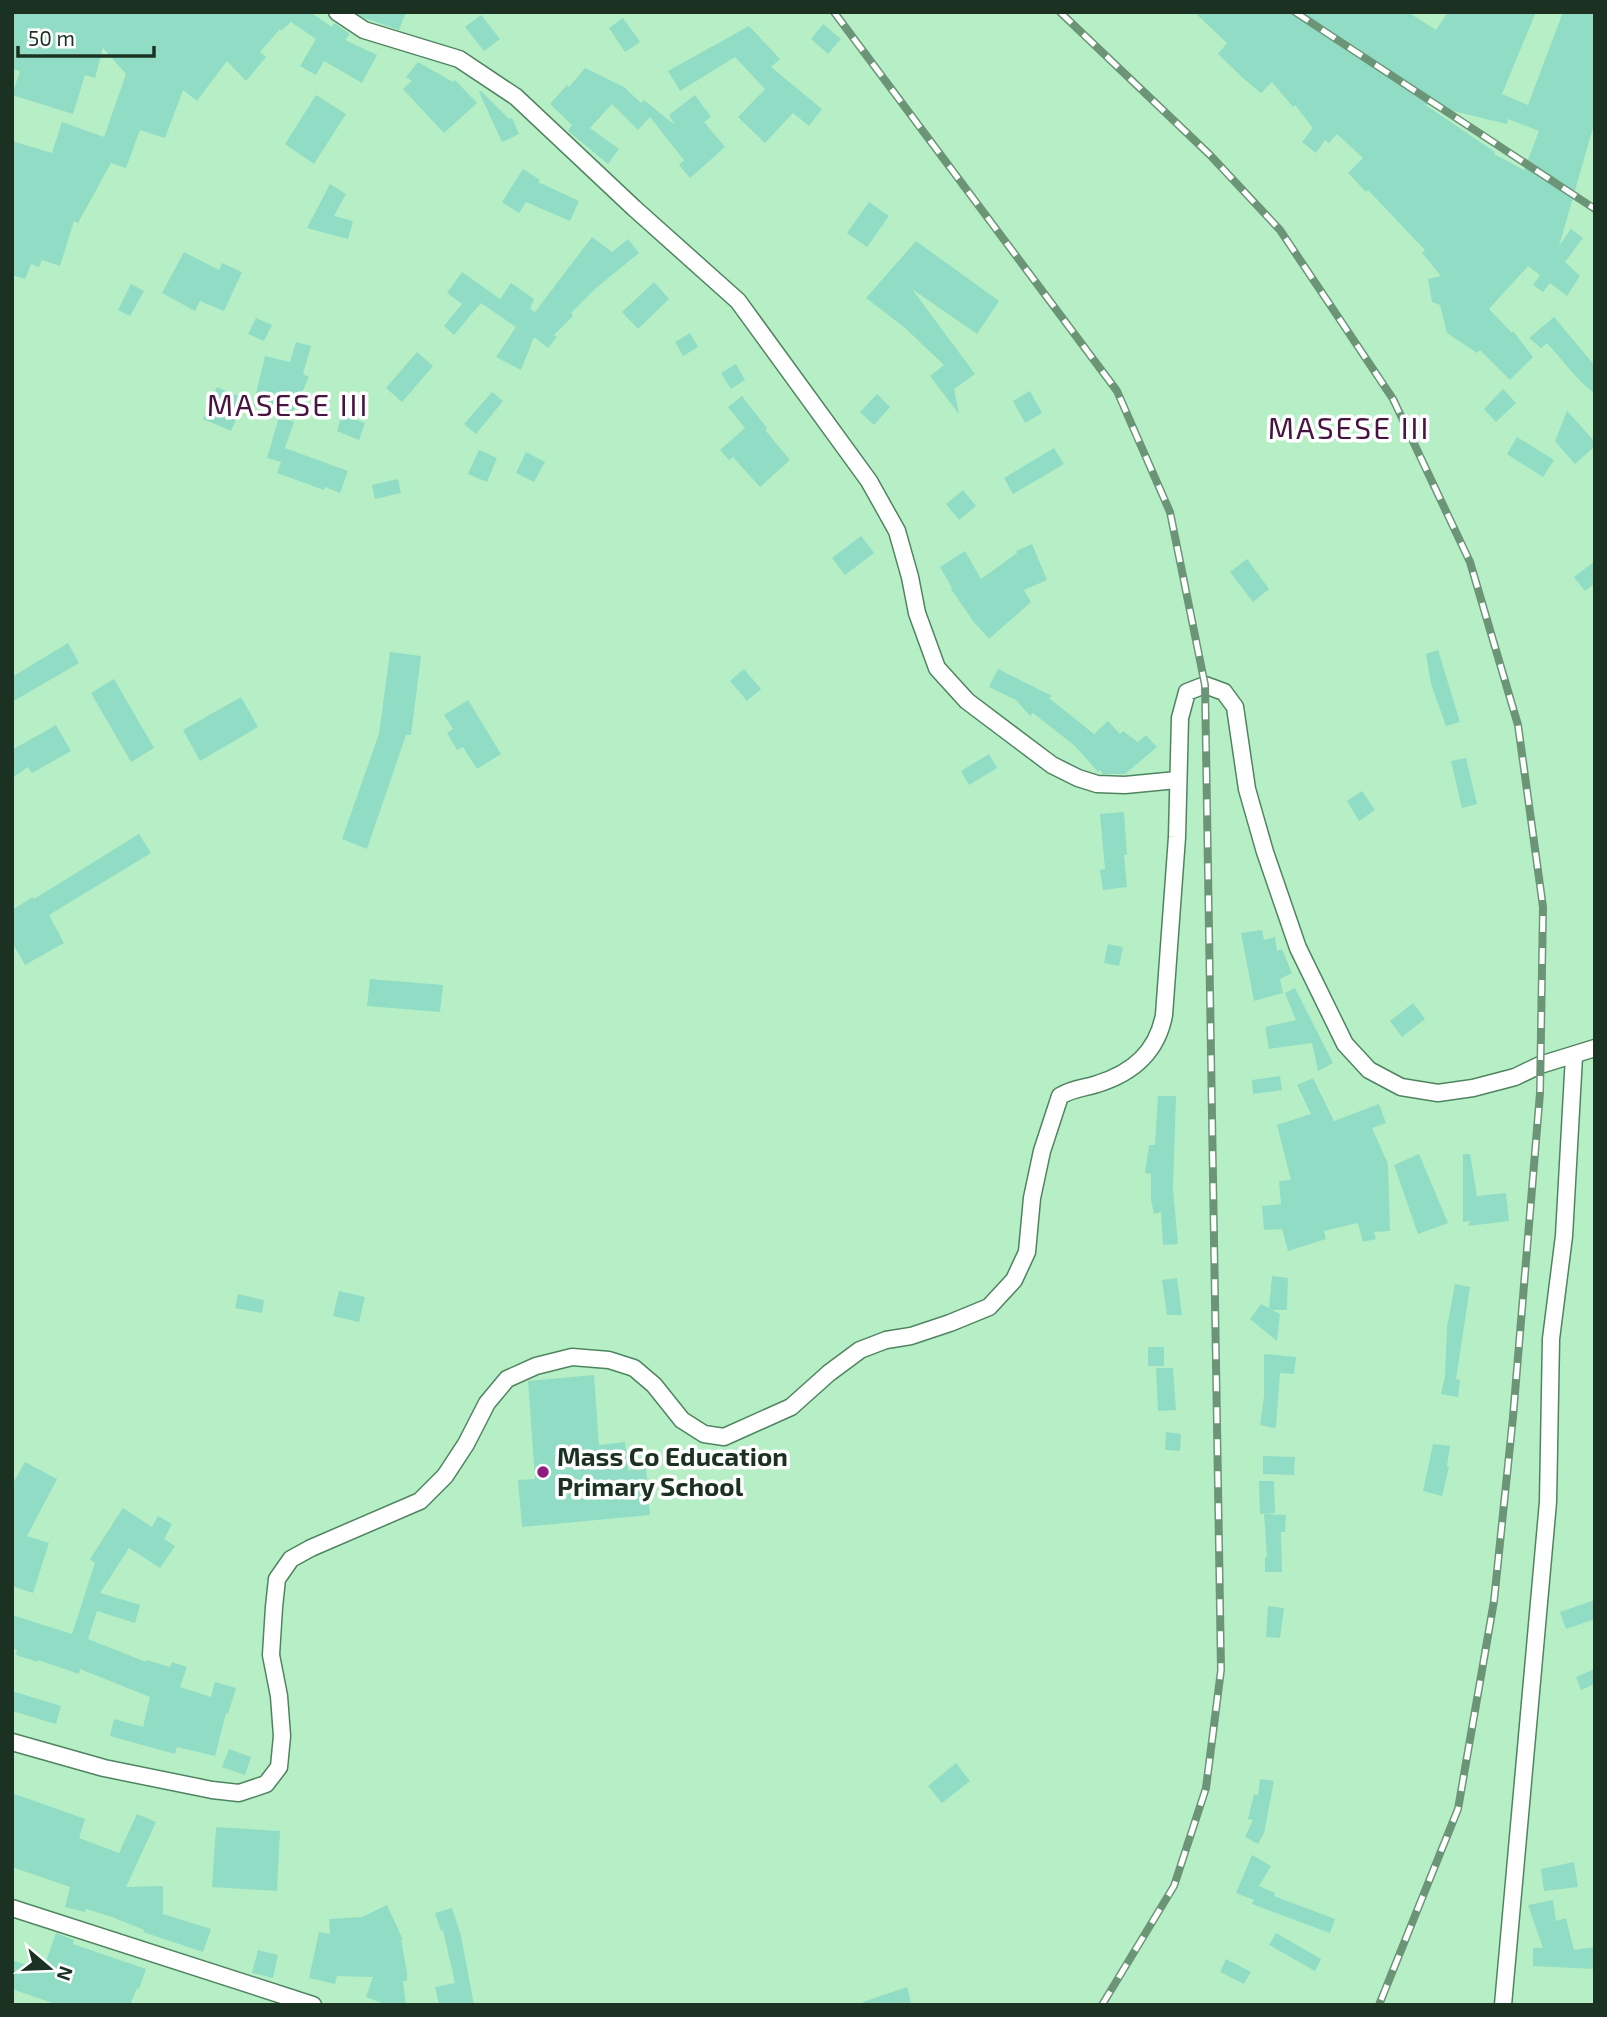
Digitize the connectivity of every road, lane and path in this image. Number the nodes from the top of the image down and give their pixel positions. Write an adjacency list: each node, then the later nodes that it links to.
1 (337, 12): 2 (street)
2 (1177, 780): 4 (street); 5 (street)
3 (1595, 1048): 4 (street)
4 (1574, 1056): 8 (street)
5 (13, 1747)
6 (12, 1908): 7 (street)
7 (313, 2005)
8 (1503, 2005)

